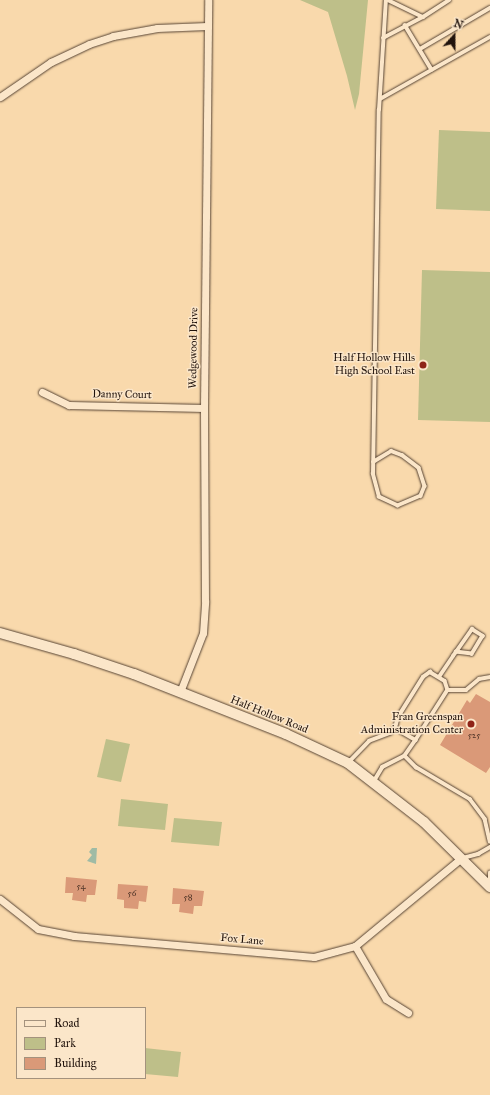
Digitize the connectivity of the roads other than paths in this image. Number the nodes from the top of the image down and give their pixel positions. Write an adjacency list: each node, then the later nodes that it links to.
1 (208, 0): 7 (street, Wedgewood Drive)
2 (387, 0): 5 (lane); 9 (lane)
3 (449, 0): 5 (lane)
4 (490, 8): 10 (lane)
5 (423, 17): 6 (lane)
6 (405, 25): 9 (lane); 10 (lane)
7 (207, 26): 12 (street); 15 (street, Wedgewood Drive)
8 (490, 37): 11 (lane)
9 (383, 38): 13 (lane)
10 (420, 49): 11 (lane)
11 (432, 70): 13 (lane)
12 (0, 98)
13 (380, 99): 16 (lane)
14 (42, 392): 15 (street, Danny Court)
15 (204, 408): 22 (street, Wedgewood Drive)
16 (373, 462): 16 (lane)
17 (0, 633): 22 (street, Half Hollow Road)
18 (456, 652): 18 (lane); 19 (lane)
19 (439, 677): 21 (lane); 23 (lane)
20 (490, 677): 21 (lane)
21 (448, 690): 24 (lane)
22 (180, 692): 26 (street, Half Hollow Road)
23 (395, 728): 24 (lane); 26 (lane)
24 (416, 740): 25 (lane)
25 (405, 756): 27 (lane); 28 (lane)
26 (348, 763): 27 (street, Half Hollow Road)
27 (374, 783): 31 (street, Half Hollow Road)
28 (489, 835): 29 (lane)
29 (490, 841)
30 (490, 847): 31 (lane)
31 (460, 859): 33 (street, Half Hollow Road); 35 (street, Fox Lane)
32 (490, 873): 33 (lane)
33 (490, 887)
34 (0, 899): 35 (street, Fox Lane)
35 (355, 946): 36 (street)
36 (408, 1013)

